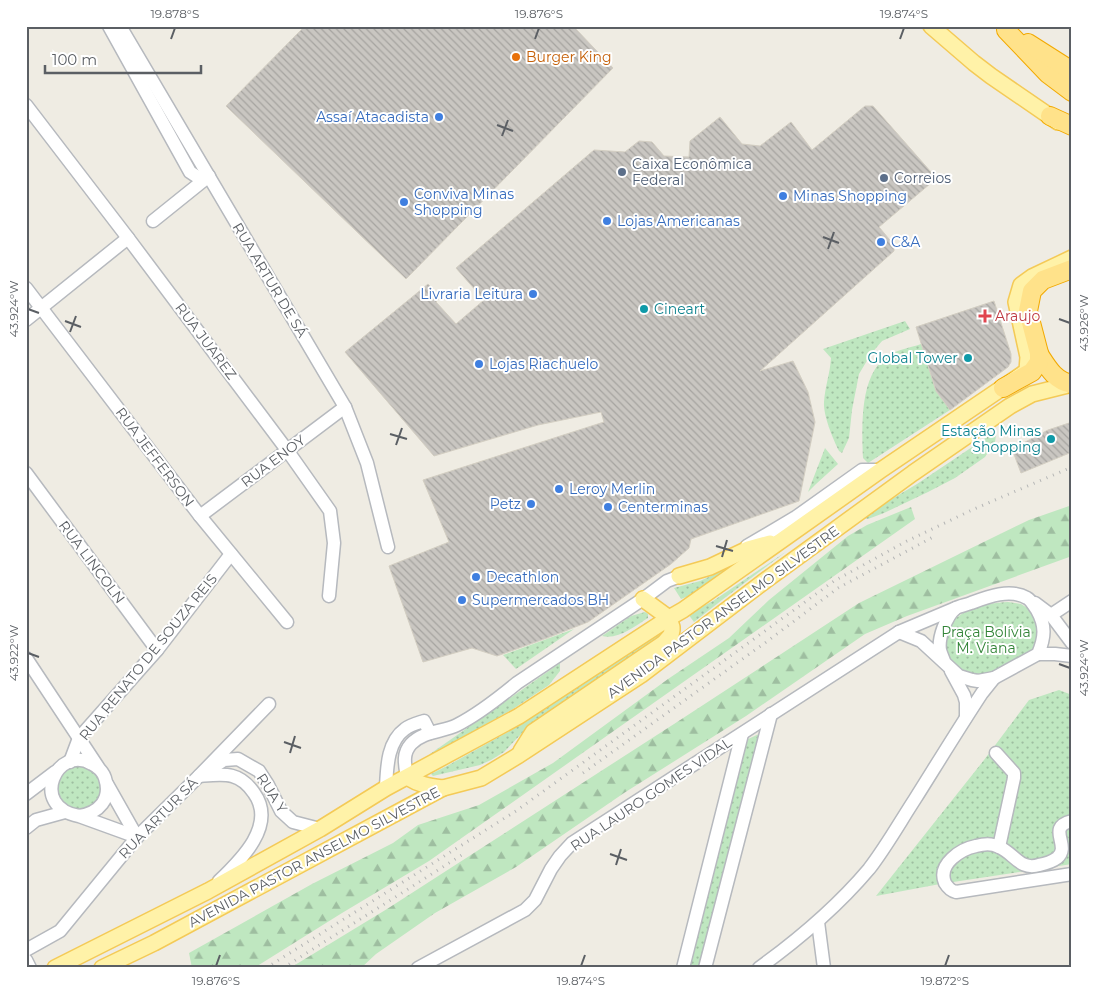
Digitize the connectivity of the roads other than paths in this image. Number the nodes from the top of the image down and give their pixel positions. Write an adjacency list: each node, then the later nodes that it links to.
1 (109, 26): 11 (street, RUA ARTUR DE SÁ)
2 (120, 26): 11 (street, RUA ARTUR DE SÁ)
3 (931, 26): 8 (main road)
4 (1003, 28): 5 (highway); 6 (highway)
5 (1072, 71)
6 (1072, 92)
7 (26, 105): 13 (street, RUA JUAREZ)
8 (1050, 116): 9 (highway); 10 (main road)
9 (1072, 126)
10 (1072, 131)
11 (208, 177): 12 (street); 22 (street, RUA ARTUR DE SÁ)
12 (153, 221)
13 (128, 238): 17 (street); 23 (street, RUA JUAREZ)
14 (1072, 258): 19 (main road)
15 (1072, 268): 19 (highway)
16 (26, 288): 17 (street, RUA JEFFERSON)
17 (41, 308): 18 (street); 26 (street, RUA JEFFERSON)
18 (26, 320)
19 (1035, 355): 20 (highway); 21 (highway)
20 (1072, 384): 54 (main road, AVENIDA PASTOR ANSELMO SILVESTRE)
21 (1004, 388): 24 (main road, AVENIDA PASTOR ANSELMO SILVESTRE)
22 (345, 406): 23 (street, RUA ENOY); 28 (street, RUA ARTUR DE SÁ)
23 (287, 450): 26 (street, RUA ENOY); 31 (street, RUA JUAREZ)
24 (882, 470): 27 (main road, AVENIDA PASTOR ANSELMO SILVESTRE); 30 (street, AVENIDA PASTOR ANSELMO SILVESTRE)
25 (26, 473): 41 (street, RUA LINCOLN)
26 (200, 516): 29 (street, RUA JEFFERSON)
27 (784, 539): 30 (main road); 37 (main road, AVENIDA PASTOR ANSELMO SILVESTRE)
28 (388, 547)
29 (231, 554): 38 (street, RUA JEFFERSON); 41 (street, RUA RENATO DE SOUZA REIS)
30 (679, 576): 33 (street, AVENIDA PASTOR ANSELMO SILVESTRE)
31 (329, 596)
32 (1028, 598): 35 (street); 36 (street); 42 (street)
33 (643, 599): 37 (main road); 50 (street, AVENIDA PASTOR ANSELMO SILVESTRE)
34 (1072, 601): 36 (street)
35 (956, 608): 39 (street, RUA LAURO GOMES VIDAL); 45 (street)
36 (1051, 615): 40 (street)
37 (669, 618): 54 (main road); 59 (main road, AVENIDA PASTOR ANSELMO SILVESTRE)
38 (287, 622)
39 (899, 632): 45 (street); 48 (street, RUA LAURO GOMES VIDAL)
40 (1072, 643)
41 (157, 650): 52 (street, RUA RENATO DE SOUZA REIS)
42 (1038, 654): 43 (street); 46 (street)
43 (1072, 656)
44 (26, 658): 52 (street)
45 (947, 665): 46 (street); 49 (street)
46 (994, 678): 49 (street)
47 (269, 704): 58 (street, RUA ARTUR SÁ)
48 (771, 714): 51 (street, RUA LAURO GOMES VIDAL); 81 (street)
49 (966, 717): 73 (street)
50 (430, 732): 59 (street, AVENIDA PASTOR ANSELMO SILVESTRE); 61 (street, AVENIDA PASTOR ANSELMO SILVESTRE)
51 (742, 734): 79 (street, RUA LAURO GOMES VIDAL); 80 (street)
52 (80, 738): 55 (street, RUA RENATO DE SOUZA REIS); 56 (street)
53 (996, 753): 70 (street)
54 (519, 755): 62 (main road, AVENIDA PASTOR ANSELMO SILVESTRE)
55 (70, 762): 56 (street); 57 (street)
56 (98, 767): 60 (street)
57 (58, 770): 63 (street); 64 (street)
58 (199, 776): 68 (street, RUA Y); 69 (street, RUA ARTUR SÁ); 72 (street, RUA Y)
59 (408, 777): 61 (main road, AVENIDA PASTOR ANSELMO SILVESTRE); 62 (main road)
60 (107, 784): 65 (street); 69 (street)
61 (386, 788): 68 (main road, AVENIDA PASTOR ANSELMO SILVESTRE)
62 (442, 788): 78 (main road, AVENIDA PASTOR ANSELMO SILVESTRE)
63 (26, 794)
64 (65, 812): 65 (street); 67 (street)
65 (79, 816): 69 (street)
66 (1072, 821): 70 (street)
67 (26, 828)
68 (320, 829): 72 (main road, AVENIDA PASTOR ANSELMO SILVESTRE)
69 (137, 837): 74 (street, RUA ARTUR SÁ)
70 (999, 847): 71 (street)
71 (1072, 874)
72 (208, 892): 77 (main road, AVENIDA PASTOR ANSELMO SILVESTRE)
73 (818, 922): 82 (street); 83 (street)
74 (26, 950)
75 (26, 960): 76 (street)
76 (30, 968)
77 (55, 968)
78 (102, 968)
79 (418, 968)
80 (683, 968)
81 (705, 968)
82 (759, 968)
83 (824, 968)

